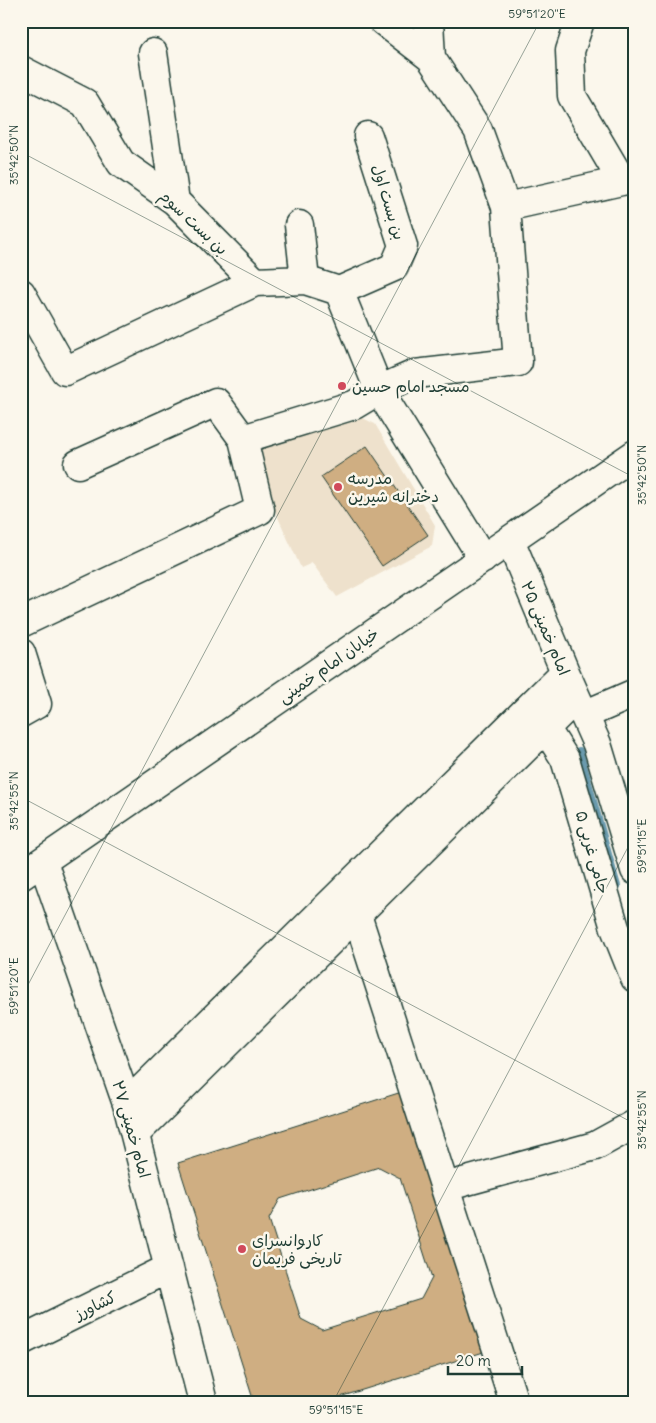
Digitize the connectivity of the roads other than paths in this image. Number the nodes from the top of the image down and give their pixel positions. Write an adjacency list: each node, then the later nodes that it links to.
1 (383, 21): 5 (street)
2 (429, 21): 5 (street)
3 (580, 21): 8 (street)
4 (153, 53): 9 (street)
5 (431, 58): 10 (street)
6 (21, 70): 9 (street, بن بست سوم)
7 (368, 136): 14 (street, بن بست اول)
8 (628, 180): 10 (street)
9 (175, 200): 13 (street, بن بست سوم)
10 (506, 207): 16 (street)
11 (298, 225): 12 (street)
12 (305, 280): 13 (street); 14 (street)
13 (255, 282): 15 (street)
14 (339, 291): 16 (street)
15 (21, 293)
16 (379, 390): 17 (street); 21 (street)
17 (243, 440): 19 (street); 22 (street)
18 (635, 454): 20 (street, خیابان امام خمینی)
19 (78, 464)
20 (510, 540): 21 (street, خیابان امام خمینی); 24 (street, امام خمینی ۲۵)
21 (483, 559): 29 (street, خیابان امام خمینی)
22 (21, 623)
23 (21, 653): 27 (street)
24 (565, 672): 26 (street, امام خمینی ۲۵); 33 (street)
25 (635, 693): 26 (street)
26 (580, 706): 28 (street); 30 (street)
27 (21, 713)
28 (546, 729): 31 (street); 32 (street, جامی غربی ۵)
29 (32, 869): 33 (street, امام خمینی ۲۷)
30 (635, 870)
31 (357, 915): 35 (street); 36 (street)
32 (635, 978)
33 (127, 1104): 35 (street, امام خمینی ۲۷)
34 (635, 1124): 36 (street)
35 (135, 1134): 37 (street, امام خمینی ۲۷)
36 (445, 1187): 40 (street)
37 (169, 1268): 38 (street, کشاورز); 39 (street, امام خمینی ۲۷)
38 (21, 1341)
39 (203, 1402)
40 (514, 1402)

